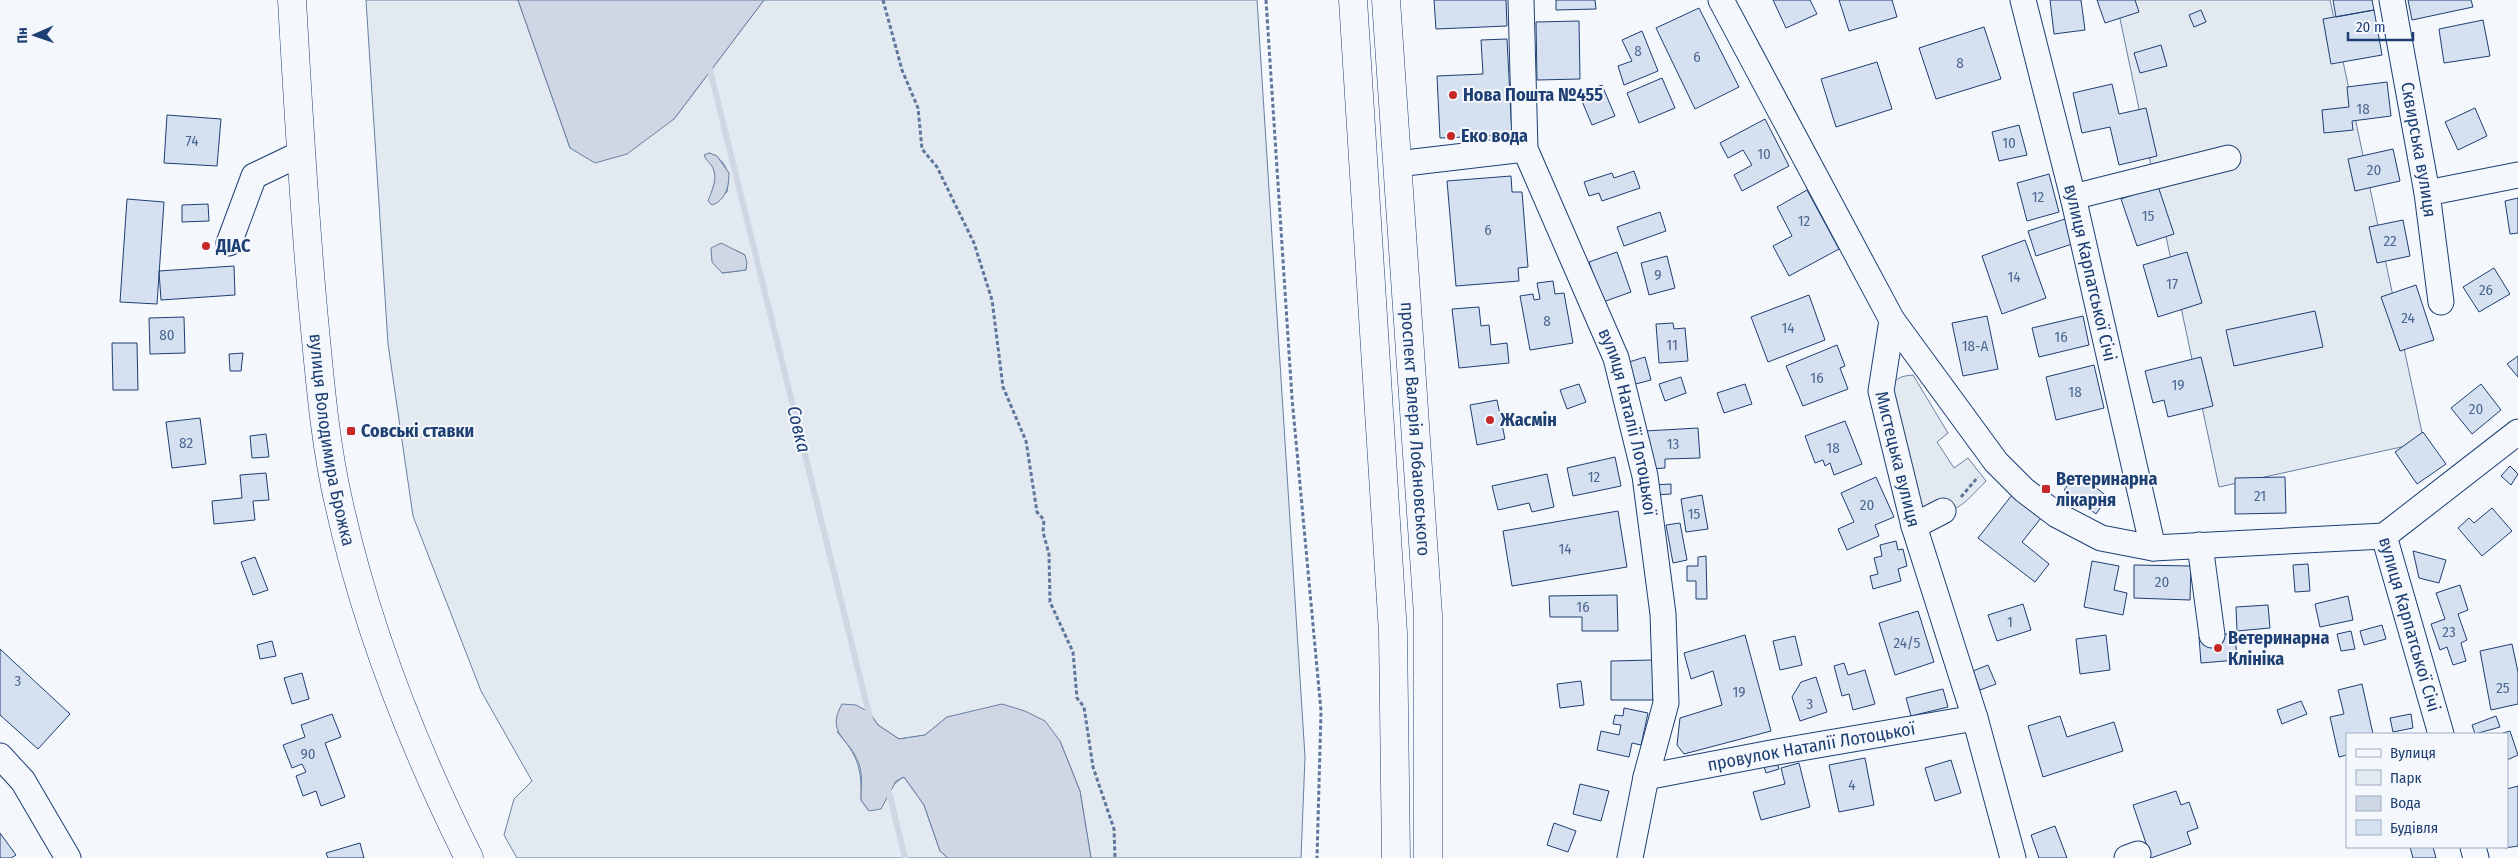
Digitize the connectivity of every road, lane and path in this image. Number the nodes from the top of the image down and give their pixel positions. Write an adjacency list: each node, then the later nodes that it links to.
1 (292, 0): 11 (main road, вулиця Володимира Брожка)
2 (883, 0): 34 (path)
3 (1266, 0): 35 (path)
4 (1353, 0): 36 (main road, проспект Валерія Лобановського)
5 (1386, 0): 13 (main road, проспект Валерія Лобановського)
6 (1521, 0): 10 (street, вулиця Наталії Лотоцької)
7 (1721, 0): 19 (street)
8 (2023, 0): 16 (street, вулиця Карпатської Січі)
9 (2392, 0): 15 (street, Сквирська вулиця)
10 (1525, 149): 13 (street); 31 (street, вулиця Наталії Лотоцької)
11 (300, 154): 17 (street); 33 (main road, вулиця Володимира Брожка)
12 (2228, 158): 16 (street)
13 (1397, 164): 37 (main road, проспект Валерія Лобановського)
14 (2518, 175): 15 (street)
15 (2428, 193): 18 (street, Сквирська вулиця)
16 (2073, 197): 26 (street, вулиця Карпатської Січі)
17 (229, 243)
18 (2441, 302)
19 (1892, 320): 21 (street, вулиця Карпатської Січі); 23 (street, Мистецька вулиця)
20 (2518, 432): 24 (street)
21 (1996, 462): 22 (path); 26 (street, вулиця Карпатської Січі)
22 (1943, 511): 23 (street)
23 (1914, 526): 28 (street, Мистецька вулиця)
24 (2384, 536): 25 (street, вулиця Карпатської Січі); 29 (street, вулиця Карпатської Січі)
25 (2200, 545): 26 (street, вулиця Карпатської Січі); 27 (street)
26 (2153, 548)
27 (2212, 635)
28 (1975, 718): 31 (street, провулок Наталії Лотоцької); 39 (street, Мистецька вулиця)
29 (2441, 733)
30 (0, 756): 32 (street)
31 (1646, 777): 38 (street, вулиця Наталії Лотоцької)
32 (68, 858)
33 (469, 858)
34 (1115, 858)
35 (1318, 858)
36 (1396, 858)
37 (1428, 858)
38 (1630, 858)
39 (2013, 858)

